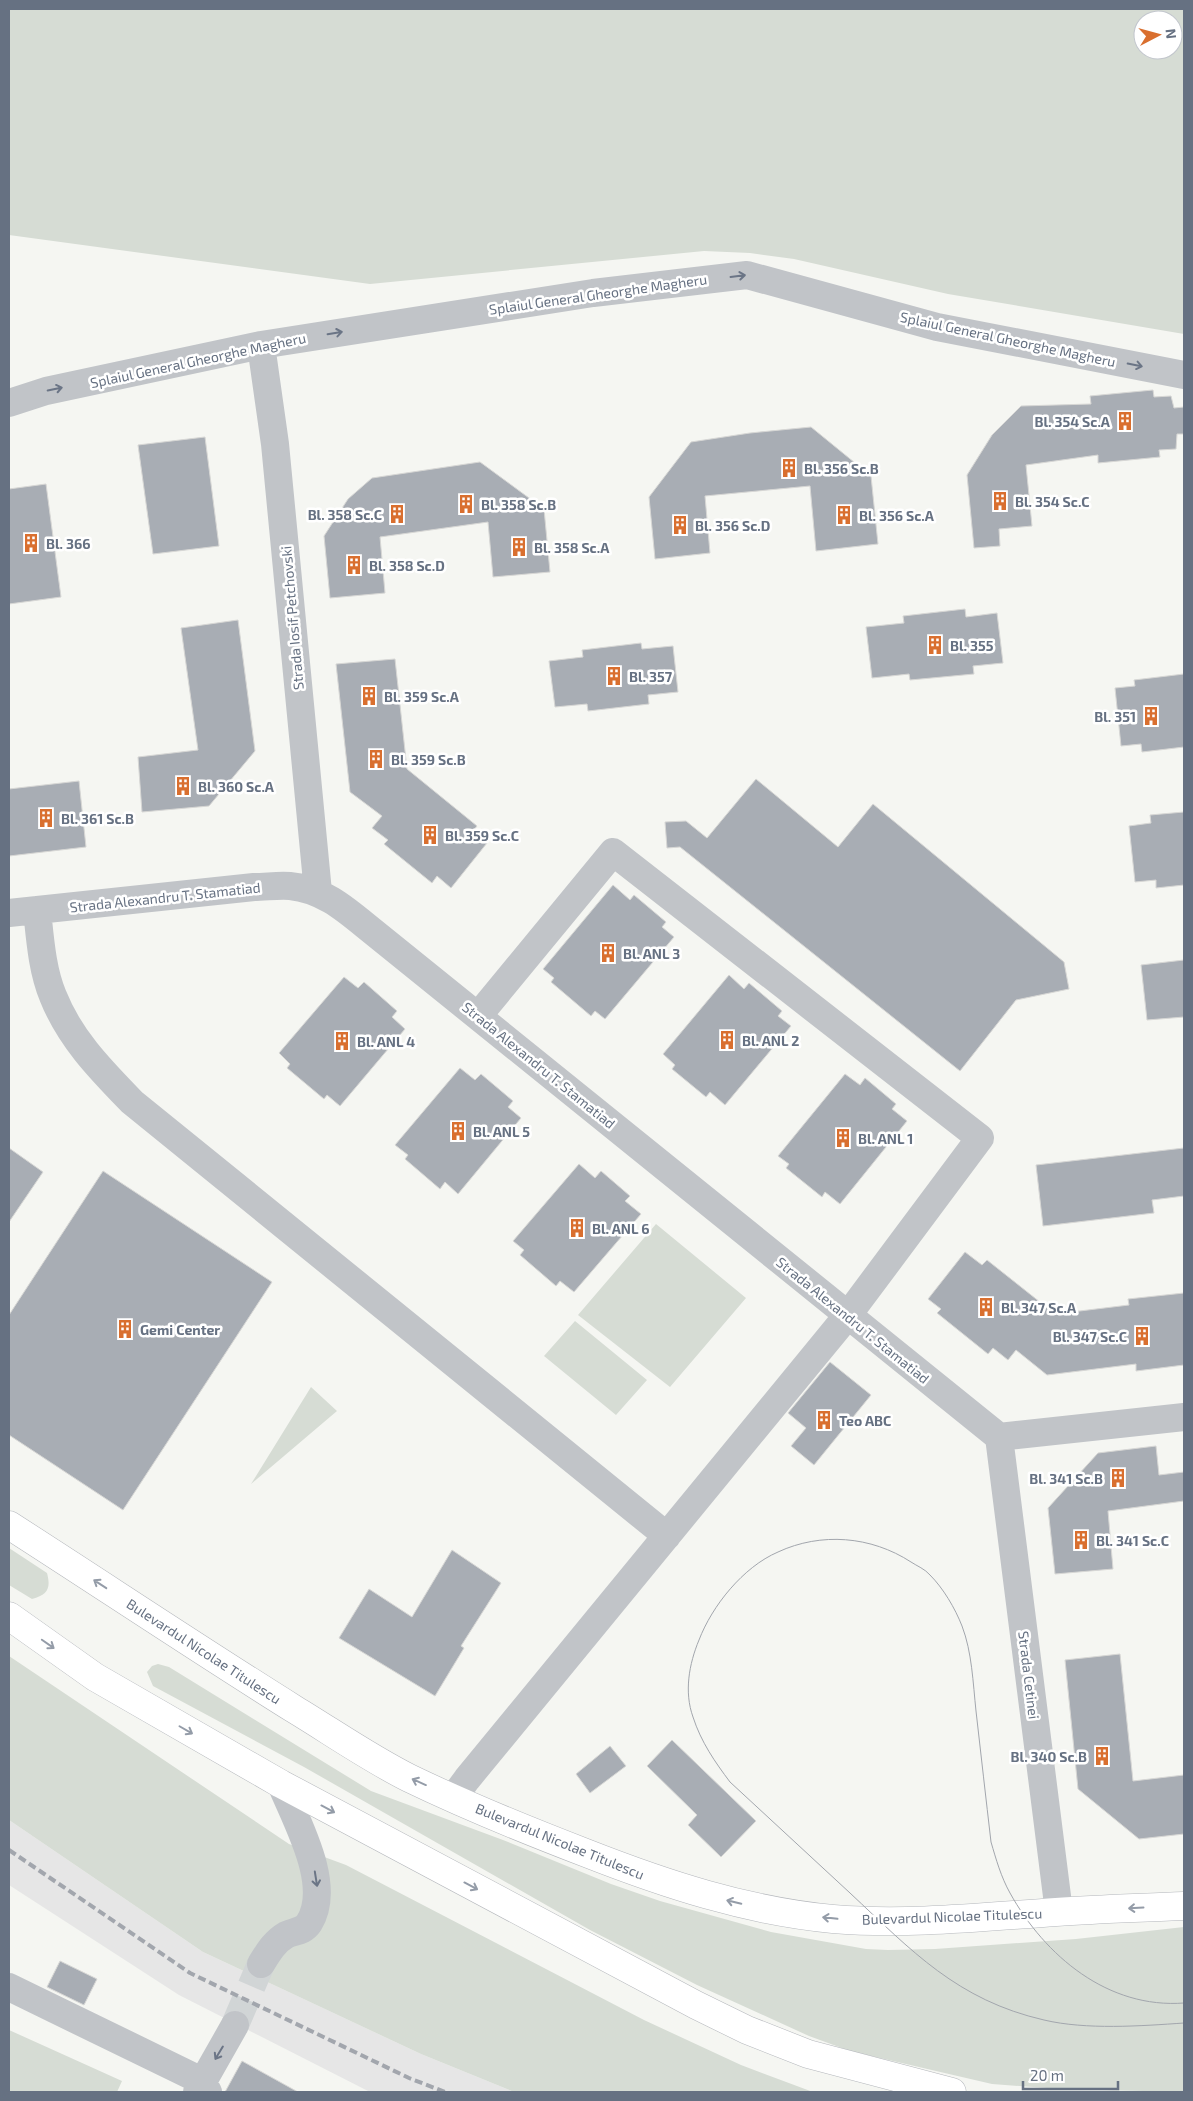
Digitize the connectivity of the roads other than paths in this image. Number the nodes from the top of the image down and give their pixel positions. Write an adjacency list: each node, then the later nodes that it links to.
1 (261, 345): 2 (street, Splaiul General Gheorghe Magheru, one-way to 2); 3 (street, Splaiul General Gheorghe Magheru, one-way to 1); 4 (street, Strada Iosif Petchovski)
2 (1184, 375)
3 (9, 403)
4 (318, 892): 5 (street, Strada Alexandru T. Stamatiad); 7 (street, Strada Alexandru T. Stamatiad)
5 (37, 910): 6 (street, Strada Alexandru T. Stamatiad); 12 (street)
6 (9, 913)
7 (478, 1016): 8 (street, Strada Alexandru T. Stamatiad); 8 (street)
8 (848, 1315): 10 (street, Strada Alexandru T. Stamatiad); 12 (street)
9 (1184, 1418): 10 (street)
10 (998, 1437): 17 (street, Strada Cetinei)
11 (9, 1525): 15 (main road, Bulevardul Nicolae Titulescu, one-way to 11)
12 (667, 1536): 15 (street)
13 (9, 1616): 14 (main road, one-way to 14)
14 (281, 1784): 18 (street, one-way to 18); 22 (main road, one-way to 22)
15 (454, 1798): 17 (main road, Bulevardul Nicolae Titulescu, one-way to 15)
16 (1184, 1906): 17 (main road, Bulevardul Nicolae Titulescu, one-way to 17)
17 (1059, 1912)
18 (261, 1964)
19 (9, 1988): 21 (street)
20 (235, 2025): 21 (street, one-way to 21)
21 (202, 2088)
22 (952, 2092)

